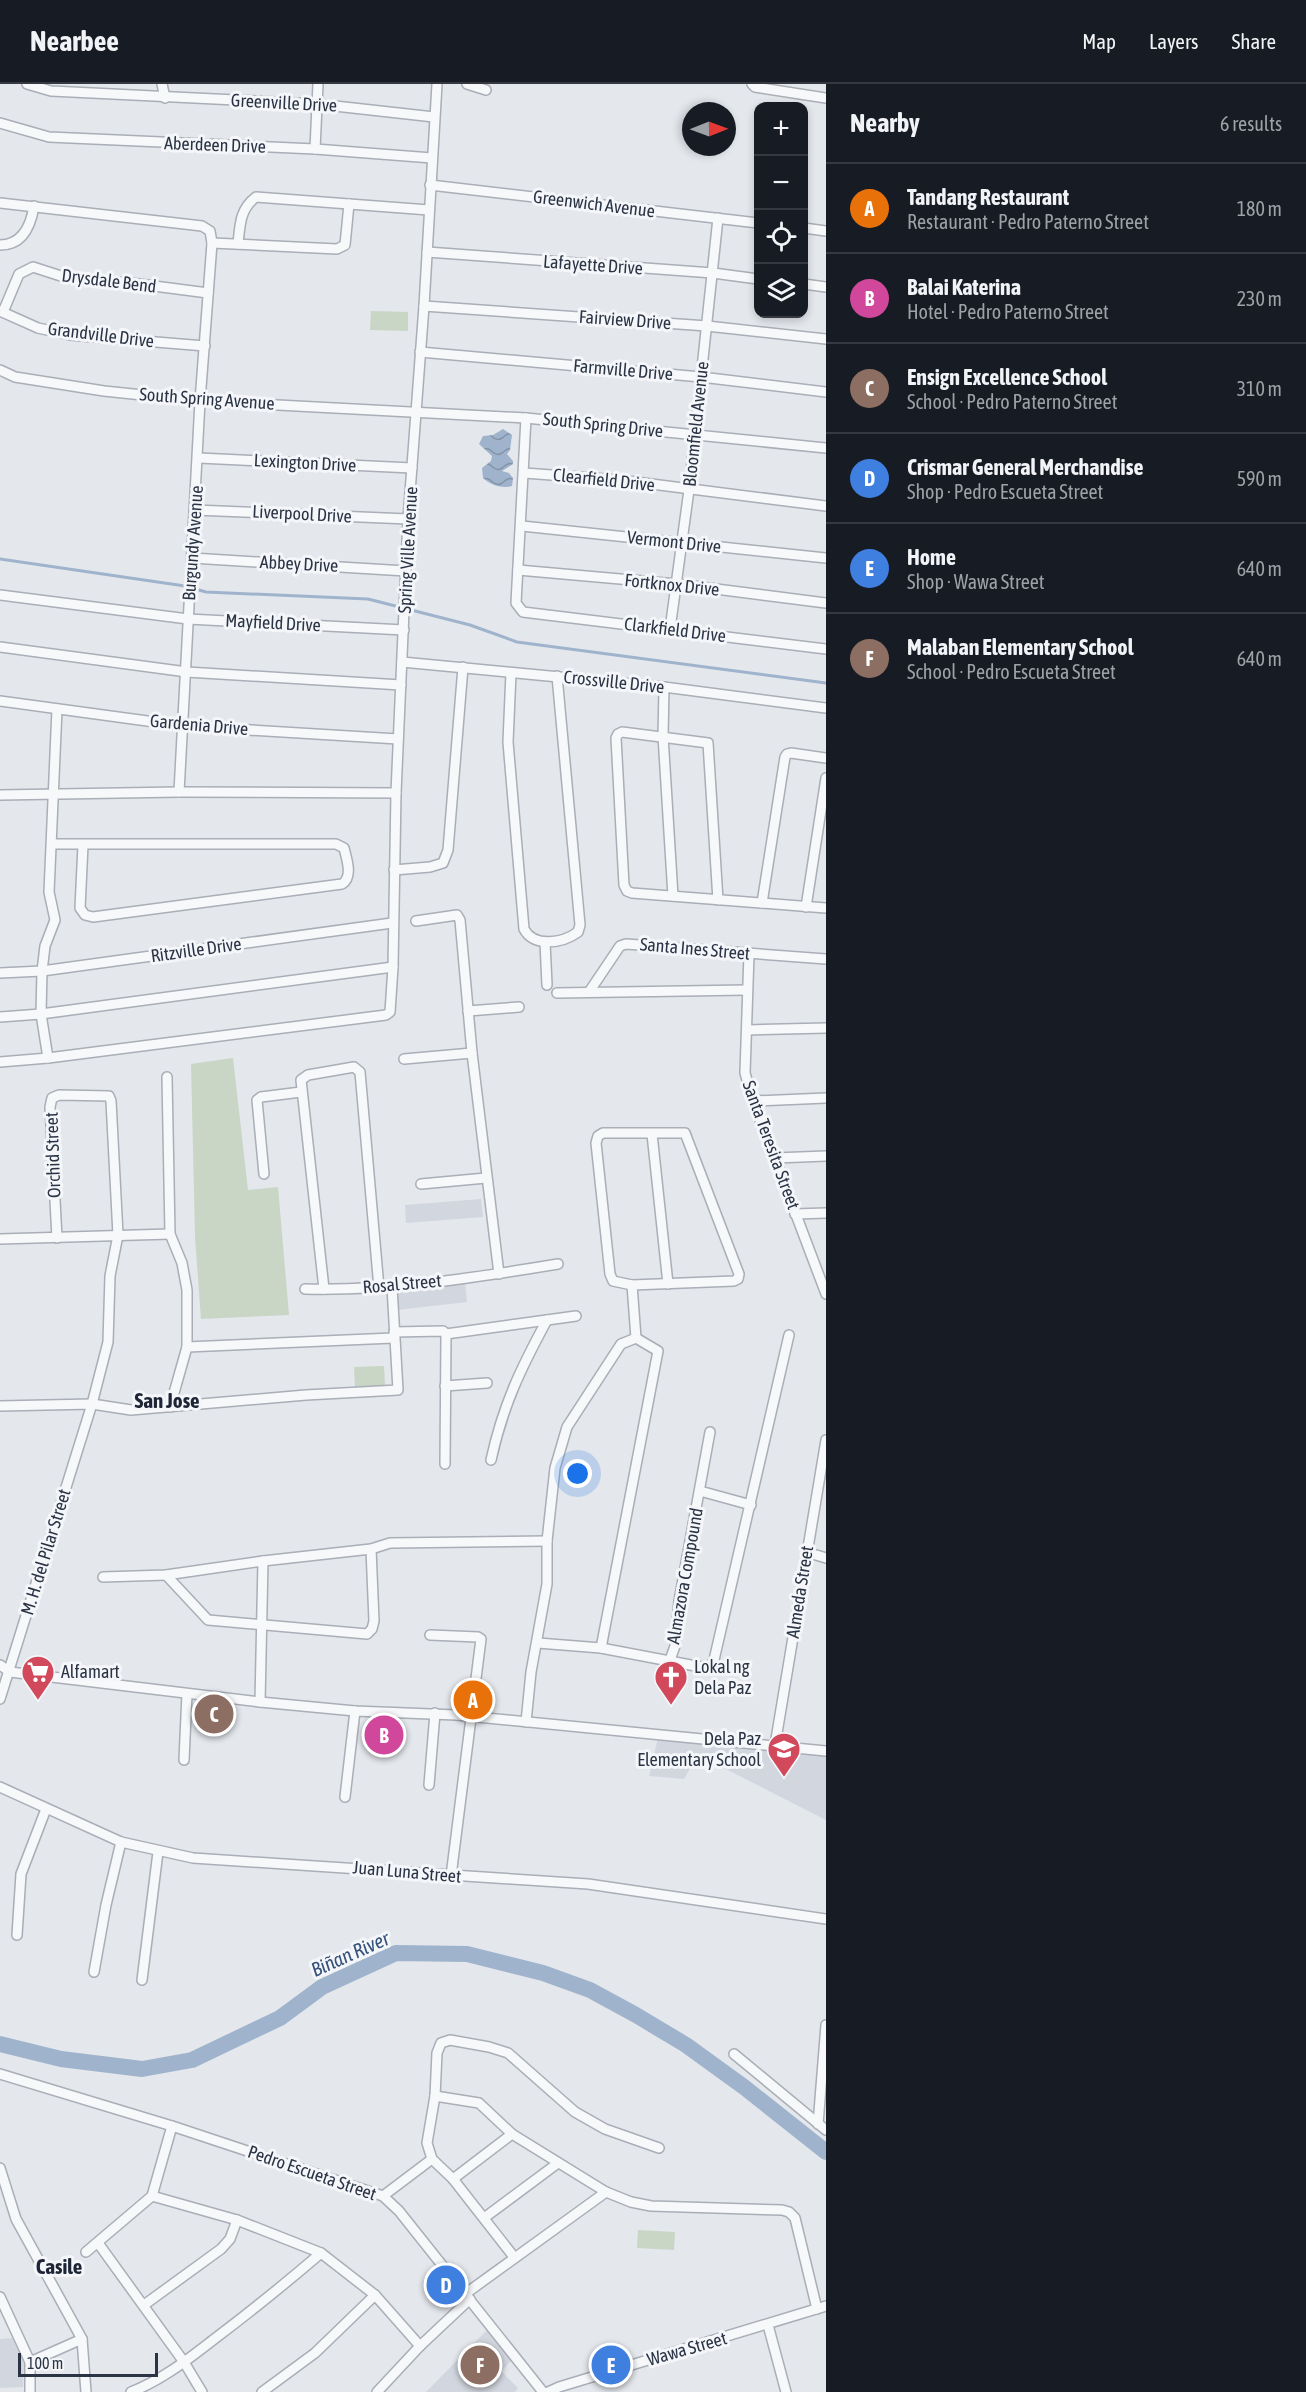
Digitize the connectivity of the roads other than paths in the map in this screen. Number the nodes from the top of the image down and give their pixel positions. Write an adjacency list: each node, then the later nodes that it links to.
1 (27, 84): 8 (street, Greenville Drive)
2 (162, 84): 8 (street)
3 (318, 84): 10 (street)
4 (437, 84): 11 (street, Spring Ville Avenue)
5 (467, 84): 7 (street)
6 (752, 84): 9 (street)
7 (486, 90)
8 (165, 98): 10 (street, Greenville Drive)
9 (826, 98)
10 (317, 104): 11 (street, Greenville Drive); 13 (street)
11 (434, 117): 14 (street, Spring Ville Avenue)
12 (0, 123): 13 (street, Aberdeen Drive)
13 (315, 149): 14 (street, Aberdeen Drive)
14 (432, 158): 15 (street, Spring Ville Avenue)
15 (430, 184): 19 (street, Spring Ville Avenue); 20 (street, Greenwich Avenue)
16 (0, 203): 18 (street)
17 (349, 204): 19 (street); 25 (street); 25 (street)
18 (34, 206): 24 (street); 26 (street)
19 (429, 210): 27 (street, Spring Ville Avenue)
20 (717, 218): 21 (street, Greenwich Avenue); 28 (street, Bloomfield Avenue)
21 (754, 222)
22 (808, 229): 23 (street)
23 (826, 231)
24 (212, 243): 25 (street); 32 (street, Burgundy Avenue)
25 (238, 244)
26 (0, 245)
27 (427, 252): 28 (street, Lafayette Drive); 33 (street, Spring Ville Avenue)
28 (713, 273): 29 (street, Lafayette Drive); 35 (street, Bloomfield Avenue)
29 (754, 278)
30 (808, 285): 31 (street)
31 (826, 287)
32 (208, 293): 34 (street, Drysdale Bend); 37 (street, Burgundy Avenue)
33 (424, 306): 35 (street, Fairview Drive); 38 (street, Spring Ville Avenue)
34 (1, 312): 37 (street, Grandville Drive)
35 (707, 326): 36 (street, Fairview Drive); 40 (street, Bloomfield Avenue)
36 (826, 339)
37 (205, 346): 42 (street, Burgundy Avenue)
38 (420, 352): 40 (street, Farmville Drive); 43 (street, Spring Ville Avenue)
39 (0, 370): 42 (street, South Spring Avenue)
40 (701, 377): 41 (street, Farmville Drive); 45 (street, Bloomfield Avenue)
41 (826, 392)
42 (200, 401): 43 (street, South Spring Avenue); 47 (street, Burgundy Avenue)
43 (416, 412): 44 (street, South Spring Drive); 48 (street, Spring Ville Avenue)
44 (526, 418): 45 (street, South Spring Drive); 49 (street)
45 (693, 434): 46 (street, South Spring Drive); 50 (street, Bloomfield Avenue)
46 (826, 448)
47 (199, 458): 48 (street, Lexington Drive); 52 (street, Burgundy Avenue)
48 (412, 468): 53 (street, Spring Ville Avenue)
49 (524, 473): 50 (street, Clearfield Drive); 54 (street)
50 (689, 490): 51 (street, Clearfield Drive); 55 (street, Bloomfield Avenue)
51 (826, 506)
52 (195, 510): 53 (street, Liverpool Drive); 56 (street, Burgundy Avenue)
53 (408, 519): 59 (street, Spring Ville Avenue)
54 (522, 526): 55 (street, Vermont Drive); 58 (street)
55 (682, 542): 57 (street, Vermont Drive); 60 (street, Bloomfield Avenue)
56 (192, 558): 59 (street, Abbey Drive); 63 (street, Burgundy Avenue)
57 (826, 558)
58 (518, 570): 60 (street, Fortknox Drive); 64 (street, Clarkfield Drive)
59 (406, 571): 65 (street, Spring Ville Avenue)
60 (676, 584): 62 (street, Fortknox Drive); 64 (street, Bloomfield Avenue)
61 (0, 595): 63 (street, Mayfield Drive)
62 (826, 603)
63 (188, 619): 65 (street, Mayfield Drive); 70 (street, Burgundy Avenue)
64 (670, 629): 67 (street, Clarkfield Drive)
65 (404, 630): 68 (street, Spring Ville Avenue)
66 (0, 647): 70 (street)
67 (826, 649)
68 (402, 662): 69 (street, Crossville Drive); 73 (street, Spring Ville Avenue)
69 (463, 668): 71 (street, Crossville Drive); 89 (street)
70 (187, 672): 73 (street); 78 (street, Burgundy Avenue)
71 (511, 673): 72 (street, Crossville Drive); 97 (street)
72 (557, 676): 74 (street, Crossville Drive); 97 (street)
73 (401, 685): 80 (street, Spring Ville Avenue)
74 (664, 687): 76 (street, Crossville Drive); 79 (street)
75 (0, 701): 77 (street, Gardenia Drive)
76 (826, 708)
77 (57, 710): 78 (street, Gardenia Drive); 84 (street)
78 (184, 726): 80 (street, Gardenia Drive); 83 (street, Burgundy Avenue)
79 (663, 736): 90 (street); 90 (street); 91 (street)
80 (398, 739): 85 (street, Spring Ville Avenue)
81 (826, 758): 92 (street)
82 (826, 778): 93 (street)
83 (179, 792): 84 (street); 85 (street)
84 (52, 793): 86 (street); 87 (street)
85 (396, 793): 89 (street, Spring Ville Avenue)
86 (0, 795)
87 (52, 844): 88 (street); 101 (street)
88 (83, 845): 88 (street)
89 (394, 870): 96 (street, Spring Ville Avenue)
90 (673, 896): 91 (street)
91 (718, 900): 92 (street)
92 (762, 903): 93 (street)
93 (806, 907): 94 (street)
94 (826, 908)
95 (416, 921): 108 (street)
96 (392, 923): 100 (street, Spring Ville Avenue); 101 (street, Ritzville Drive)
97 (545, 942): 103 (street)
98 (749, 954): 99 (street, Santa Ines Street); 104 (street, Santa Teresita Street); 105 (street, Santa Ines Street)
99 (826, 959)
100 (393, 967): 109 (street); 114 (street, Spring Ville Avenue)
101 (42, 971): 102 (street, Ritzville Drive); 109 (street)
102 (0, 973)
103 (547, 985)
104 (747, 990): 105 (street); 112 (street, Santa Teresita Street)
105 (589, 992): 106 (street)
106 (557, 993)
107 (519, 1007): 108 (street)
108 (468, 1011): 113 (street)
109 (41, 1014): 110 (street); 114 (street)
110 (0, 1017)
111 (826, 1028): 112 (street)
112 (747, 1030): 121 (street, Santa Teresita Street)
113 (472, 1053): 115 (street); 126 (street)
114 (48, 1059): 116 (street)
115 (404, 1059)
116 (0, 1062)
117 (167, 1077): 130 (street)
118 (301, 1092): 125 (street); 140 (street); 142 (street)
119 (826, 1098): 121 (street)
120 (111, 1101): 131 (street, M. H. del Pilar Street); 132 (street, Orchid Street)
121 (753, 1101): 124 (street, Santa Teresita Street)
122 (652, 1134): 137 (street); 137 (street); 138 (street)
123 (826, 1156): 124 (street)
124 (775, 1158): 129 (street, Santa Teresita Street)
125 (264, 1174)
126 (486, 1178): 127 (street); 136 (street)
127 (421, 1184)
128 (826, 1213): 129 (street)
129 (795, 1214): 135 (street, Santa Teresita Street)
130 (170, 1233): 131 (street); 150 (street)
131 (118, 1235): 132 (street); 153 (street, M. H. del Pilar Street)
132 (57, 1238): 133 (street)
133 (0, 1239)
134 (558, 1264): 136 (street, Rosal Street)
135 (822, 1273): 143 (street, Santa Teresita Street)
136 (499, 1274): 139 (street, Rosal Street)
137 (668, 1284): 138 (street)
138 (632, 1285): 149 (street)
139 (392, 1287): 140 (street, Rosal Street); 147 (street)
140 (379, 1288): 142 (street, Rosal Street)
141 (305, 1289): 142 (street, Rosal Street)
142 (324, 1289)
143 (826, 1294)
144 (576, 1316): 145 (street)
145 (548, 1320): 146 (street); 158 (street)
146 (446, 1334): 147 (street); 152 (street)
147 (394, 1335): 150 (street); 155 (street)
148 (789, 1335): 161 (street)
149 (636, 1338): 162 (street); 172 (street)
150 (187, 1347): 155 (street)
151 (487, 1383): 152 (street)
152 (445, 1386): 159 (street)
153 (92, 1404): 154 (street); 155 (street); 175 (street, M. H. del Pilar Street)
154 (0, 1406)
155 (170, 1407)
156 (710, 1432): 160 (street, Almazora Compound)
157 (826, 1440): 164 (street, Almeda Street)
158 (491, 1460)
159 (445, 1464)
160 (700, 1491): 161 (street, Almazora Compound); 173 (street, Almazora Compound)
161 (751, 1505): 173 (street)
162 (548, 1541): 163 (street); 171 (street)
163 (371, 1549): 166 (street); 169 (street)
164 (806, 1552): 165 (street); 183 (street, Almeda Street)
165 (826, 1558)
166 (263, 1561): 167 (street); 169 (street)
167 (166, 1575): 168 (street); 169 (street)
168 (103, 1577)
169 (262, 1626): 178 (street)
170 (430, 1635): 181 (street)
171 (538, 1643): 172 (street); 182 (street)
172 (601, 1648): 173 (street)
173 (670, 1660)
174 (0, 1665): 175 (street)
175 (10, 1672): 176 (street); 177 (street, M. H. del Pilar Street)
176 (187, 1694): 178 (street); 185 (street)
177 (0, 1700)
178 (261, 1702): 179 (street)
179 (355, 1711): 180 (street); 188 (street)
180 (435, 1713): 181 (street); 186 (street)
181 (471, 1716): 182 (street); 192 (street)
182 (526, 1722): 183 (street)
183 (776, 1745): 184 (street)
184 (826, 1750)
185 (184, 1760)
186 (429, 1785)
187 (0, 1787): 189 (street, Juan Luna Street)
188 (345, 1797)
189 (46, 1809): 190 (street, Juan Luna Street); 194 (street)
190 (121, 1842): 191 (street, Juan Luna Street); 195 (street)
191 (158, 1852): 192 (street, Juan Luna Street); 196 (street)
192 (451, 1876): 193 (street, Juan Luna Street)
193 (826, 1919)
194 (17, 1935)
195 (94, 1972)
196 (142, 1980)
197 (826, 2025): 202 (street)
198 (734, 2054): 202 (street)
199 (0, 2074): 201 (street, Pedro Escueta Street)
200 (435, 2097): 203 (street); 204 (street); 205 (street)
201 (172, 2126): 210 (street); 211 (street, Pedro Escueta Street)
202 (822, 2127)
203 (512, 2134): 206 (street); 208 (street)
204 (659, 2148)
205 (432, 2159): 208 (street); 211 (street)
206 (558, 2163): 209 (street); 212 (street)
207 (0, 2168): 224 (street)
208 (453, 2179): 212 (street)
209 (606, 2193): 217 (street); 222 (street)
210 (152, 2196): 213 (street); 214 (street)
211 (384, 2196): 220 (street, Pedro Escueta Street)
212 (484, 2218): 217 (street)
213 (237, 2220): 216 (street); 221 (street)
214 (98, 2243): 215 (street); 221 (street)
215 (86, 2252)
216 (321, 2253): 218 (street); 227 (street)
217 (514, 2257): 220 (street)
218 (375, 2295): 225 (street); 232 (street)
219 (0, 2297): 226 (street)
220 (467, 2297): 225 (street); 234 (street, Pedro Escueta Street)
221 (144, 2305): 227 (street)
222 (821, 2307): 223 (street, Wawa Street)
223 (768, 2325): 234 (street, Wawa Street); 235 (street)
224 (82, 2339): 226 (street); 229 (street)
225 (420, 2346): 233 (street)
226 (30, 2362): 228 (street)
227 (184, 2362): 230 (street); 231 (street)
228 (30, 2392)
229 (86, 2392)
230 (131, 2392)
231 (202, 2392)
232 (262, 2392)
233 (377, 2392)
234 (546, 2392)
235 (786, 2392)

